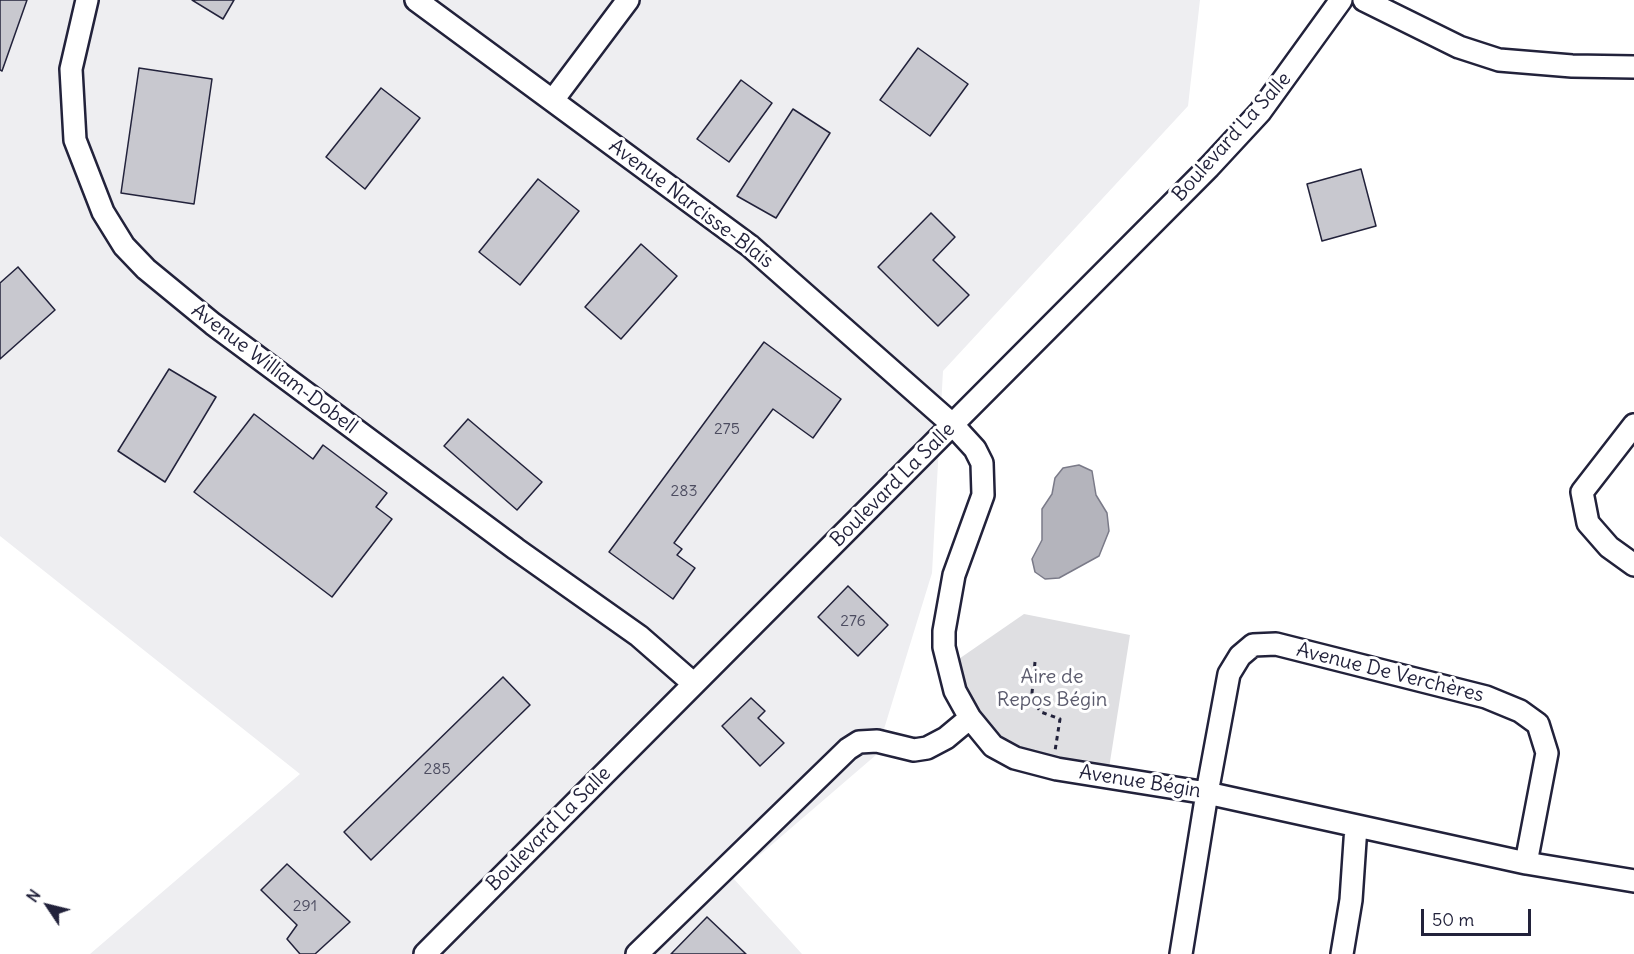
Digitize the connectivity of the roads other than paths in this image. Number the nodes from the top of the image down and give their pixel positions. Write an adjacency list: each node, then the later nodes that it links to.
1 (87, 0): 11 (street, Avenue William-Dobell)
2 (416, 0): 7 (street, Avenue Narcisse-Blais)
3 (628, 0): 7 (street)
4 (1341, 0): 8 (street, Boulevard La Salle)
5 (1364, 0): 6 (street)
6 (1634, 67)
7 (553, 100): 8 (street, Avenue Narcisse-Blais)
8 (953, 425): 11 (street, Boulevard La Salle); 12 (street, Avenue Bégin)
9 (1634, 425): 10 (street)
10 (1634, 565)
11 (694, 684): 17 (street, Boulevard La Salle)
12 (970, 718): 13 (street, Avenue Bégin); 18 (street)
13 (1206, 793): 14 (street, Avenue Bégin); 15 (street, Avenue De Verchères); 19 (street, Avenue De Verchères)
14 (1356, 826): 15 (street, Avenue Bégin); 20 (street)
15 (1526, 863): 16 (street, Avenue Bégin)
16 (1634, 881)
17 (425, 954)
18 (637, 954)
19 (1182, 954)
20 (1342, 954)

